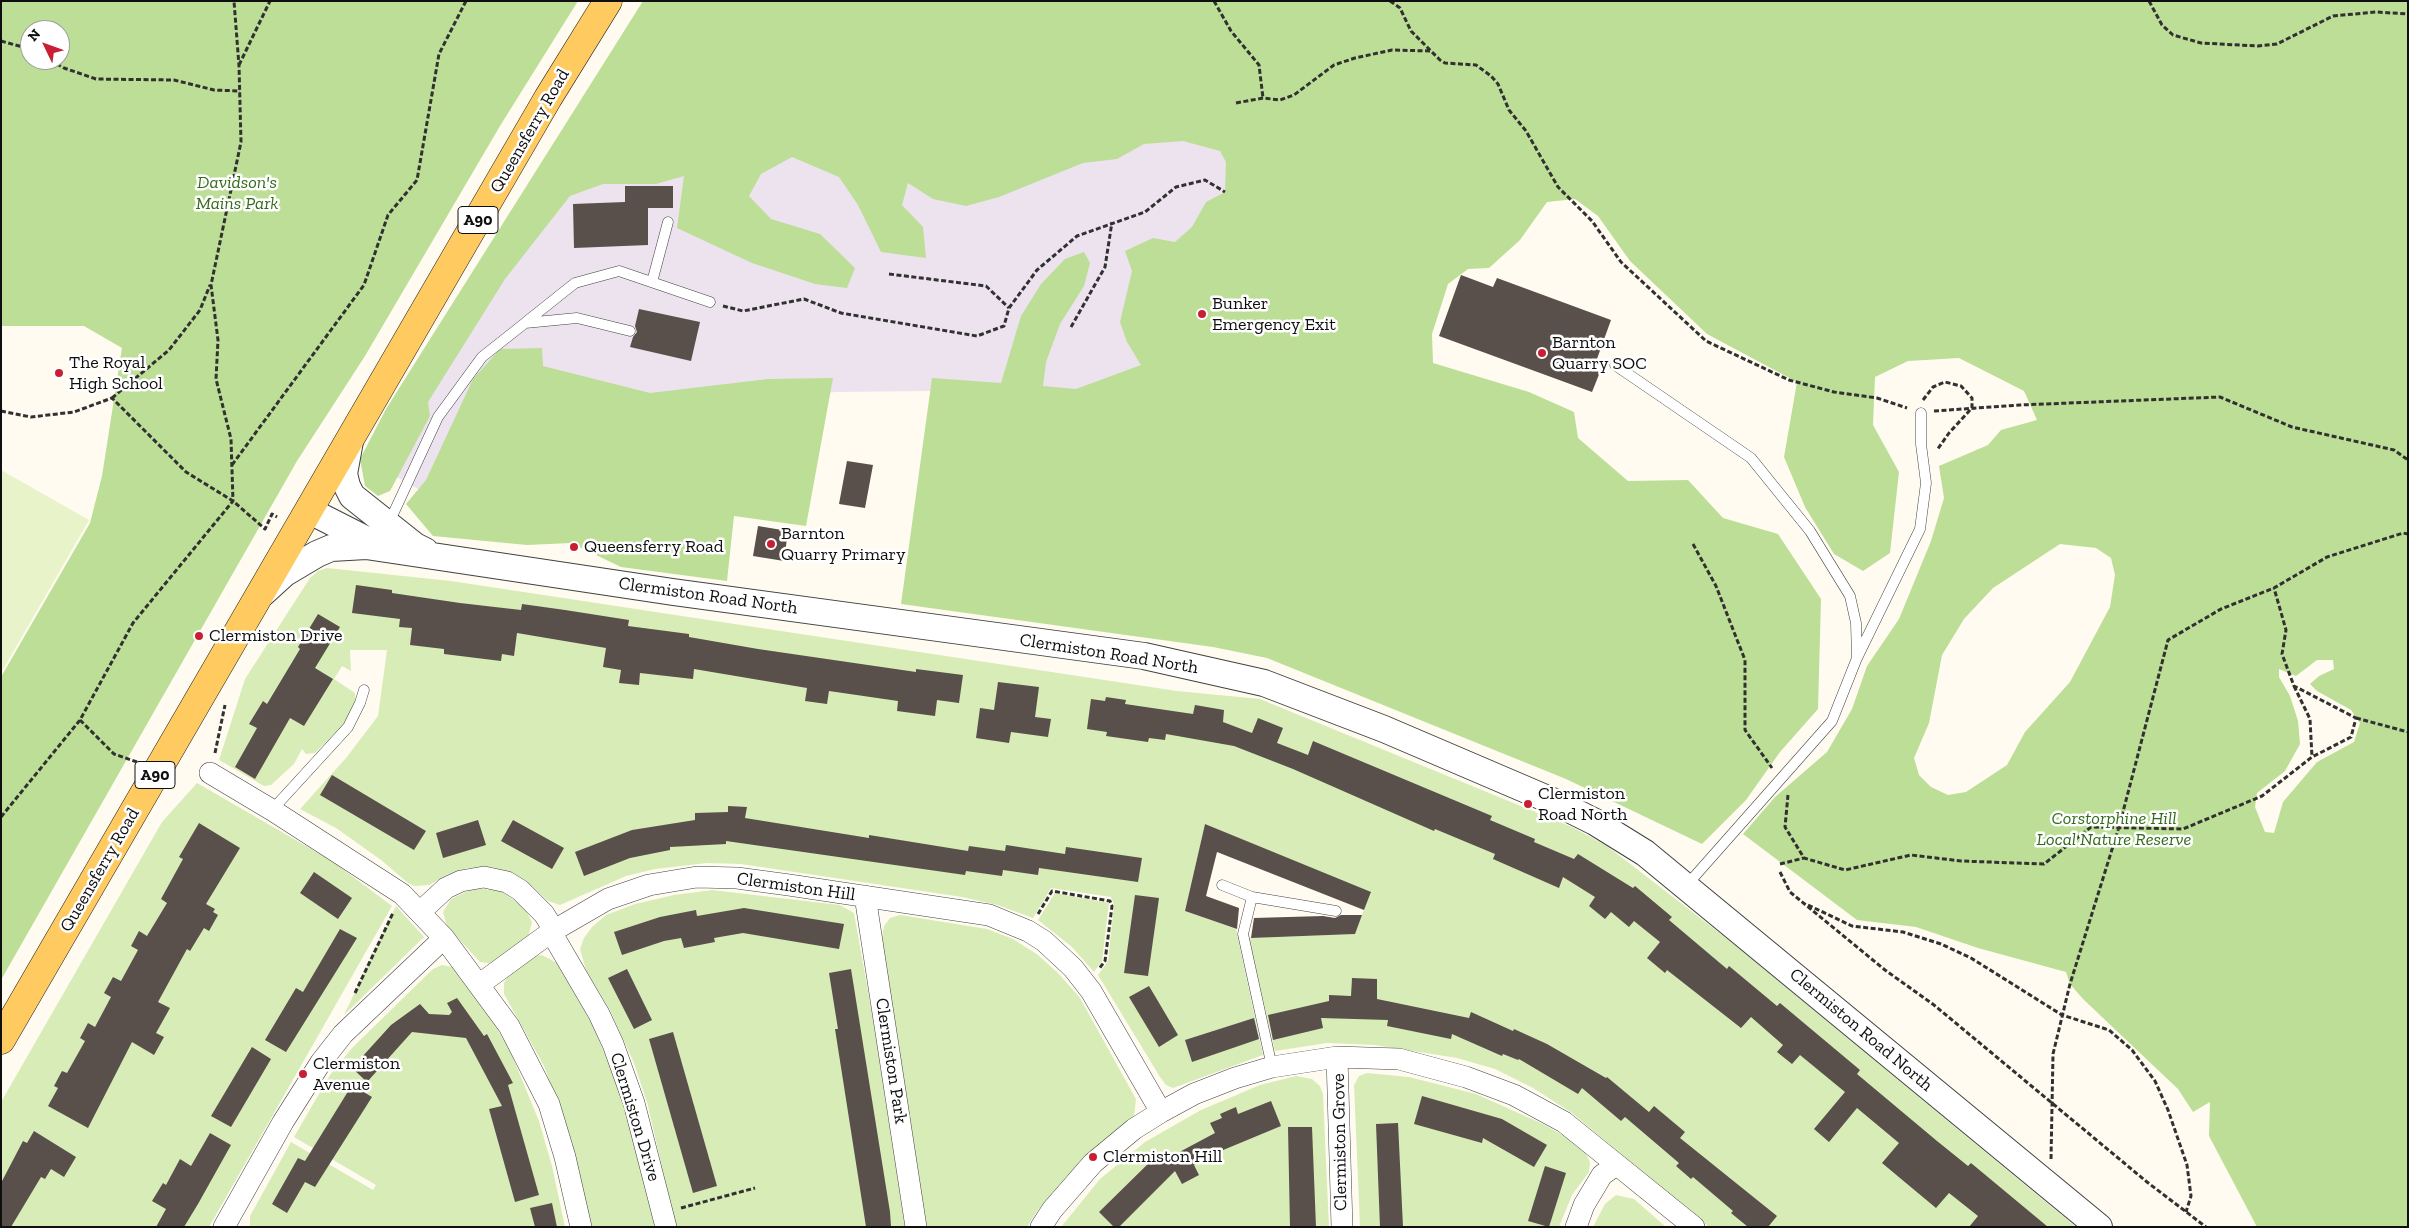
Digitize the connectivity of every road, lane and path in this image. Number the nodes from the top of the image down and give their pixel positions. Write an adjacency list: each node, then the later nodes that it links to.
1 (234, 1): 12 (path)
2 (270, 1): 12 (path)
3 (466, 1): 35 (path)
4 (608, 1): 33 (main road, Queensferry Road / A90)
5 (1214, 1): 15 (path)
6 (1390, 1): 11 (path)
7 (2149, 1): 8 (path)
8 (2408, 14)
9 (1, 41): 10 (path)
10 (20, 46)
11 (1431, 50): 15 (path); 32 (path)
12 (239, 66): 14 (path)
13 (70, 70): 14 (path)
14 (240, 91): 22 (path)
15 (1263, 98): 16 (path)
16 (1236, 103)
17 (1225, 192): 19 (path)
18 (668, 222): 21 (lane)
19 (1112, 222): 24 (path); 26 (path)
20 (889, 274): 24 (path)
21 (652, 282): 23 (lane); 25 (lane)
22 (211, 284): 29 (path); 35 (path)
23 (710, 302): 24 (path)
24 (1009, 308)
25 (525, 323): 27 (lane); 40 (lane)
26 (1071, 327)
27 (630, 332)
28 (1615, 365): 44 (lane)
29 (112, 398): 31 (path); 37 (path)
30 (1972, 408): 32 (path); 32 (path); 34 (path); 36 (path)
31 (1, 411)
32 (1921, 412): 36 (lane)
33 (350, 440): 38 (main road, Queensferry Road / A90); 40 (street)
34 (2408, 460)
35 (232, 466): 37 (path)
36 (1926, 483): 44 (lane)
37 (233, 501): 48 (path)
38 (310, 511): 40 (street, Clermiston Road North); 43 (main road, Queensferry Road / A90)
39 (2408, 534): 42 (path)
40 (385, 536): 43 (street, Clermiston Road North); 61 (street, Clermiston Road North)
41 (1693, 544): 53 (path)
42 (2274, 588): 45 (path); 56 (path)
43 (258, 599): 51 (main road, Queensferry Road / A90)
44 (1857, 658): 53 (lane)
45 (2294, 686): 47 (path); 50 (path)
46 (364, 690): 54 (lane)
47 (2356, 718): 49 (path); 50 (path)
48 (80, 720): 51 (path); 55 (path)
49 (2408, 732)
50 (2312, 757): 56 (path)
51 (158, 770): 75 (main road, Queensferry Road / A90)
52 (210, 773): 54 (street)
53 (1774, 784): 57 (path); 61 (lane)
54 (272, 810): 62 (street)
55 (1, 817)
56 (2119, 828): 57 (path); 74 (path)
57 (1804, 858): 58 (path)
58 (1780, 864)
59 (1780, 872): 65 (path)
60 (1222, 885): 64 (lane)
61 (1685, 886): 81 (street, Clermiston Road North)
62 (402, 894): 67 (street); 73 (path)
63 (865, 896): 69 (street, Clermiston Hill); 72 (street, Clermiston Hill); 87 (street, Clermiston Park)
64 (1252, 898): 66 (lane); 77 (lane)
65 (1803, 903): 74 (path); 78 (path)
66 (1336, 911)
67 (420, 912): 69 (street, Clermiston Drive); 70 (street)
68 (1035, 920): 72 (path)
69 (553, 931): 71 (street, Clermiston Hill); 84 (street, Clermiston Drive)
70 (444, 938): 71 (street); 85 (street)
71 (480, 984): 86 (street)
72 (1087, 985): 79 (street, Clermiston Hill)
73 (352, 998)
74 (2062, 1015): 78 (path); 83 (path)
75 (1, 1040)
76 (1337, 1057): 77 (street); 80 (street); 89 (street, Clermiston Grove)
77 (1272, 1067): 79 (street)
78 (2053, 1103): 81 (path); 83 (path)
79 (1161, 1112): 88 (street)
80 (1616, 1165): 90 (street); 91 (street)
81 (2039, 1177): 92 (street, Clermiston Road North)
82 (755, 1188): 84 (path)
83 (2186, 1212): 93 (path)
84 (665, 1220)
85 (224, 1227)
86 (581, 1227)
87 (916, 1227)
88 (1041, 1227)
89 (1342, 1227)
90 (1576, 1227)
91 (1694, 1227)
92 (2099, 1227)
93 (2206, 1227)

